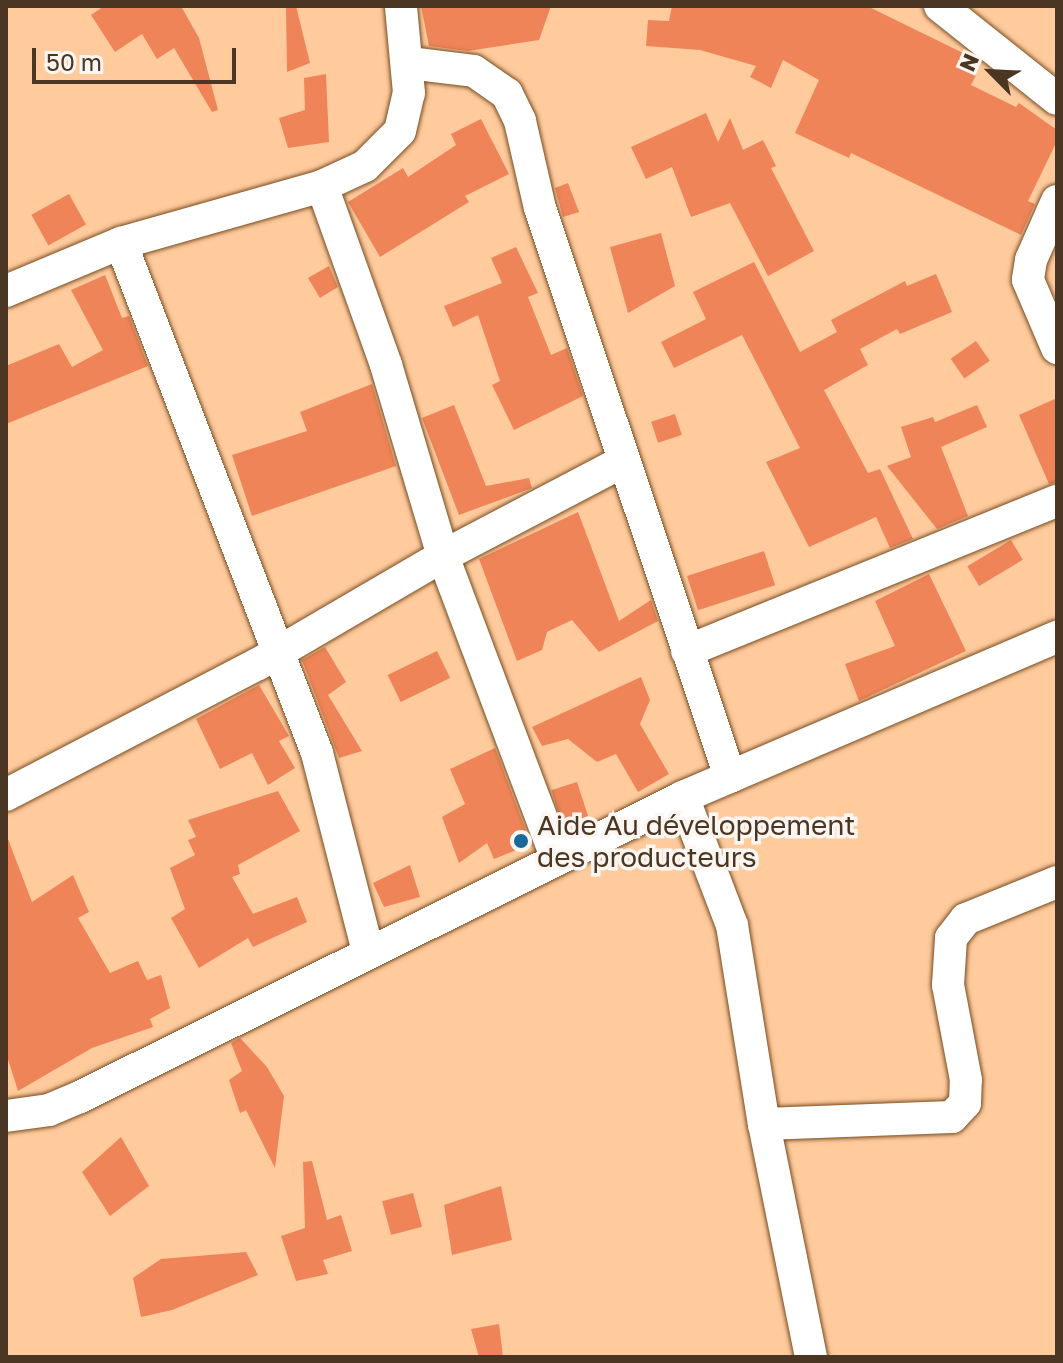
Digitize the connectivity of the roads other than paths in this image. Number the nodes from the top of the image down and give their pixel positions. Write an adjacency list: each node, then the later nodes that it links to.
1 (401, 6): 3 (street)
2 (940, 6): 4 (street)
3 (409, 63): 5 (street); 10 (street)
4 (1057, 99)
5 (322, 186): 7 (street); 12 (street)
6 (1057, 201): 9 (street)
7 (121, 243): 8 (street); 15 (street)
8 (6, 291)
9 (1057, 348)
10 (624, 461): 12 (street); 14 (street)
11 (1057, 501): 14 (street)
12 (443, 556): 15 (street); 19 (street)
13 (1057, 637): 16 (street)
14 (687, 651): 16 (street)
15 (279, 652): 17 (street); 21 (street)
16 (730, 777): 18 (street)
17 (6, 795)
18 (683, 797): 19 (street); 23 (street)
19 (556, 857): 21 (street)
20 (1057, 882): 23 (street)
21 (368, 952): 22 (street)
22 (6, 1116)
23 (764, 1124): 24 (street)
24 (811, 1357)

